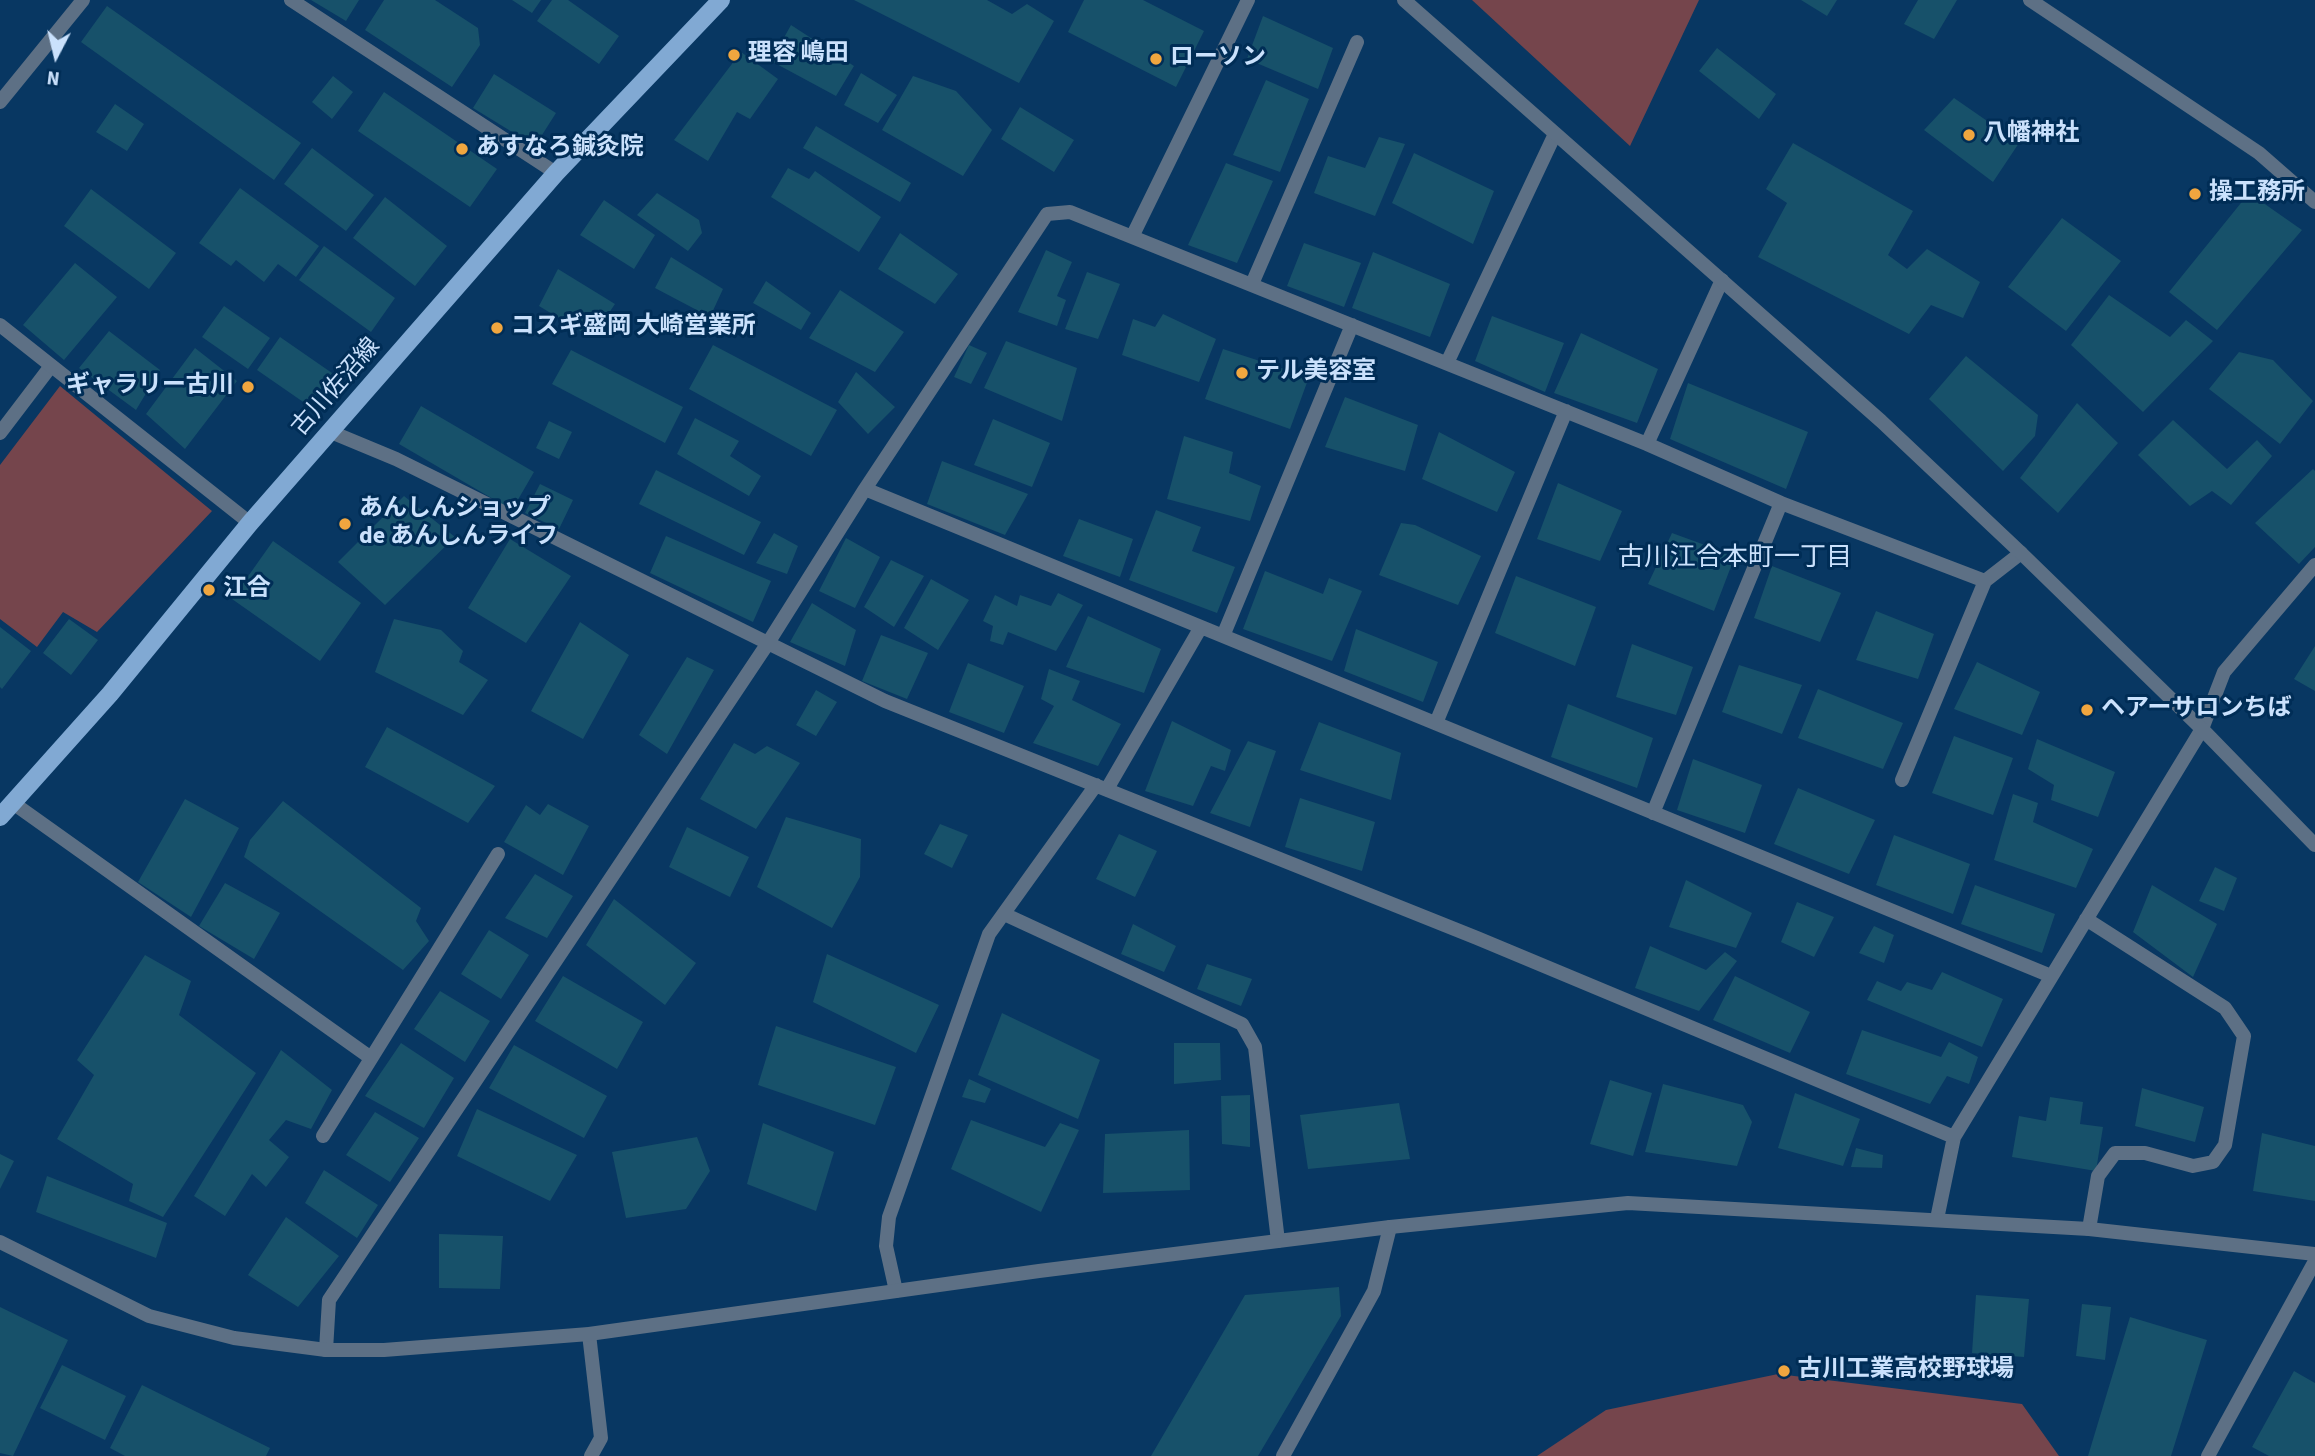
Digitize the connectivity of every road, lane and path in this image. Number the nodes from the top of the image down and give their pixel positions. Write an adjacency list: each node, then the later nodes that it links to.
1 (83, 0): 8 (street)
2 (291, 0): 10 (street)
3 (720, 0): 10 (main road, 古川佐沼線)
4 (1248, 0): 12 (street)
5 (1404, 0): 9 (street)
6 (2030, 0): 11 (street)
7 (1357, 41): 14 (street)
8 (0, 102)
9 (1555, 134): 13 (street); 17 (street)
10 (556, 173): 20 (main road, 古川佐沼線)
11 (2315, 202)
12 (1132, 237): 14 (street); 23 (street)
13 (1722, 280): 22 (street); 26 (street)
14 (1252, 284): 16 (street)
15 (0, 325): 18 (street)
16 (1352, 325): 17 (street); 30 (street)
17 (1447, 363): 19 (street)
18 (51, 366): 21 (street); 25 (street)
19 (1566, 411): 22 (street); 32 (street)
20 (331, 432): 25 (main road, 古川佐沼線); 31 (street)
21 (0, 433)
22 (1647, 444): 24 (street)
23 (866, 489): 29 (street); 31 (street)
24 (1781, 503): 28 (street); 37 (street)
25 (250, 523): 36 (main road, 古川佐沼線)
26 (2021, 553): 28 (street); 33 (street)
27 (2315, 565): 33 (street)
28 (1985, 581): 34 (street)
29 (1201, 627): 30 (street); 35 (street)
30 (1223, 636): 32 (street)
31 (768, 643): 35 (street); 56 (street)
32 (1436, 723): 37 (street)
33 (2202, 729): 39 (street); 42 (street)
34 (1902, 780)
35 (1101, 787): 41 (street); 46 (street)
36 (13, 803): 38 (main road, 古川佐沼線); 44 (street)
37 (1653, 813): 43 (street)
38 (0, 817)
39 (2315, 845)
40 (498, 854): 44 (street)
41 (1004, 914): 50 (street); 54 (street)
42 (2086, 919): 43 (street); 49 (street)
43 (2051, 976): 46 (street)
44 (371, 1058): 45 (street)
45 (323, 1136)
46 (1954, 1137): 47 (street)
47 (1937, 1219): 48 (street); 49 (street)
48 (1390, 1227): 50 (street); 58 (street)
49 (2088, 1229): 52 (street)
50 (1278, 1241): 54 (street)
51 (0, 1242): 56 (street)
52 (2315, 1254)
53 (2315, 1261): 59 (street)
54 (896, 1291): 55 (street)
55 (589, 1334): 56 (street); 57 (street)
56 (326, 1350)
57 (591, 1456)
58 (1283, 1456)
59 (2208, 1456)

